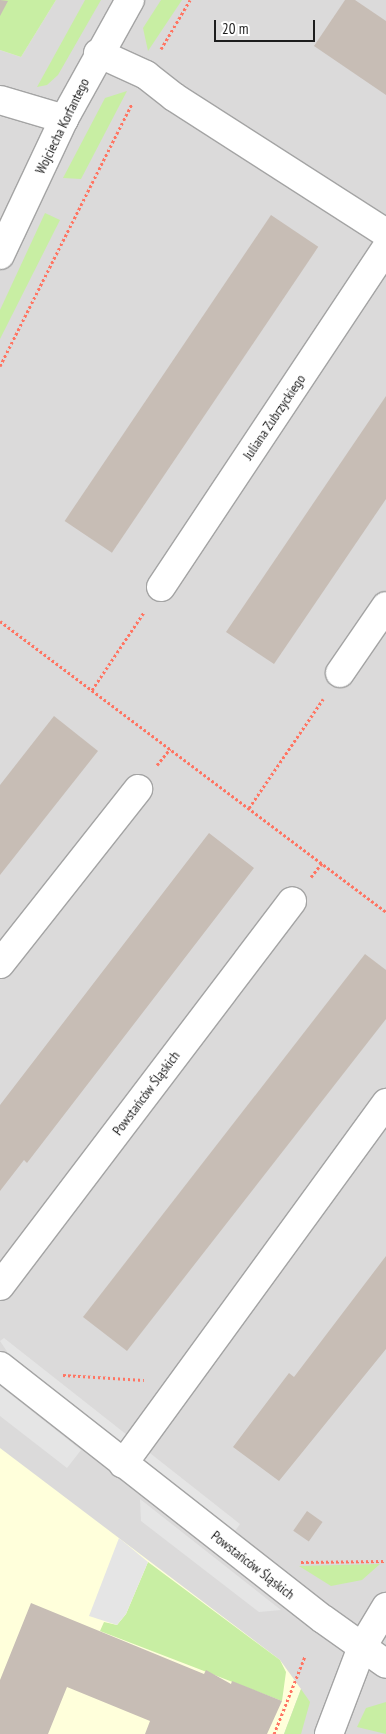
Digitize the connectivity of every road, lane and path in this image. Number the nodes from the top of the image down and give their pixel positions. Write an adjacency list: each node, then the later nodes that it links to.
1 (130, 0): 3 (street, Wojciecha Korfantego)
2 (190, 0): 4 (path)
3 (98, 53): 4 (street); 6 (street, Wojciecha Korfantego)
4 (146, 75): 7 (street); 10 (path)
5 (0, 100): 6 (street)
6 (64, 119): 9 (street, Wojciecha Korfantego)
7 (386, 233)
8 (386, 248): 11 (street, Juliana Zubrzyckiego)
9 (0, 255)
10 (0, 366)
11 (161, 587): 15 (path)
12 (386, 606): 14 (street)
13 (0, 621): 15 (path)
14 (340, 673): 17 (path)
15 (92, 690): 17 (path)
16 (138, 789): 20 (street)
17 (249, 808): 19 (path)
18 (292, 900): 22 (street, Powstańców Śląskich)
19 (386, 912)
20 (0, 964)
21 (386, 1103): 26 (street)
22 (0, 1286)
23 (0, 1366): 26 (street, Powstańców Śląskich)
24 (55, 1375): 25 (path)
25 (144, 1380)
26 (122, 1464): 30 (street, Powstańców Śląskich)
27 (386, 1561): 28 (path)
28 (295, 1562)
29 (386, 1608): 30 (street)
30 (362, 1647): 32 (street, Powstańców Śląskich); 34 (street)
31 (305, 1656): 33 (path)
32 (386, 1664)
33 (274, 1734)
34 (328, 1734)

